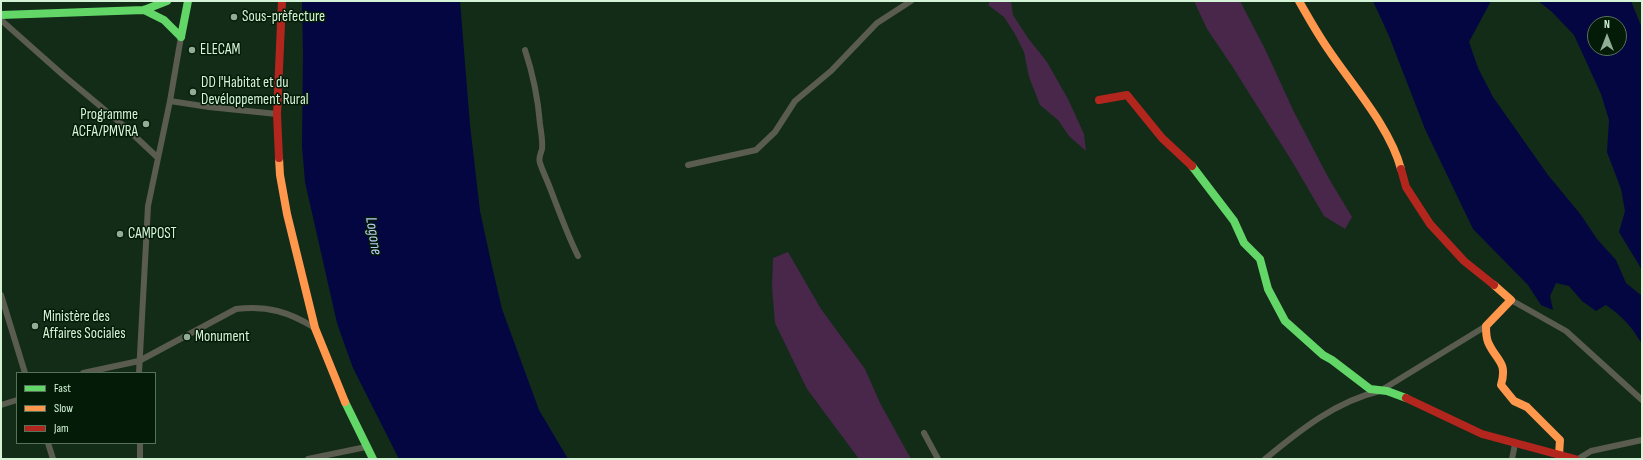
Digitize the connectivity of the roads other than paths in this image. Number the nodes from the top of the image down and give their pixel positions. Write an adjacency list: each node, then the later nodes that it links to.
1 (167, 1): 6 (street)
2 (188, 1): 9 (street)
3 (282, 1): 13 (street)
4 (911, 1): 15 (street)
5 (1299, 1): 18 (street)
6 (144, 10): 7 (street); 9 (street)
7 (1, 15)
8 (1, 20): 14 (street)
9 (181, 37): 12 (street)
10 (525, 50): 16 (street)
11 (1099, 100): 25 (street)
12 (170, 101): 13 (street); 14 (street)
13 (277, 114): 20 (street)
14 (158, 157): 21 (street)
15 (688, 165)
16 (578, 256)
17 (1, 295): 22 (street)
18 (1511, 300): 19 (street); 27 (street)
19 (1486, 326): 25 (street); 37 (street)
20 (315, 328): 21 (street); 36 (street)
21 (139, 361): 23 (street); 24 (street)
22 (25, 372)
23 (88, 372)
24 (139, 372)
25 (1380, 390): 34 (street); 43 (street)
26 (16, 400): 28 (street)
27 (1642, 400)
28 (1, 405)
29 (924, 433): 42 (street)
30 (1642, 440): 31 (street)
31 (1630, 442): 35 (street); 45 (street)
32 (48, 444): 38 (street)
33 (140, 444): 39 (street)
34 (1515, 444): 37 (street); 44 (street)
35 (1642, 445)
36 (366, 447): 40 (street); 41 (street)
37 (1559, 455): 45 (street)
38 (53, 459)
39 (140, 459)
40 (308, 459)
41 (373, 459)
42 (938, 459)
43 (1265, 459)
44 (1512, 459)
45 (1576, 459)

